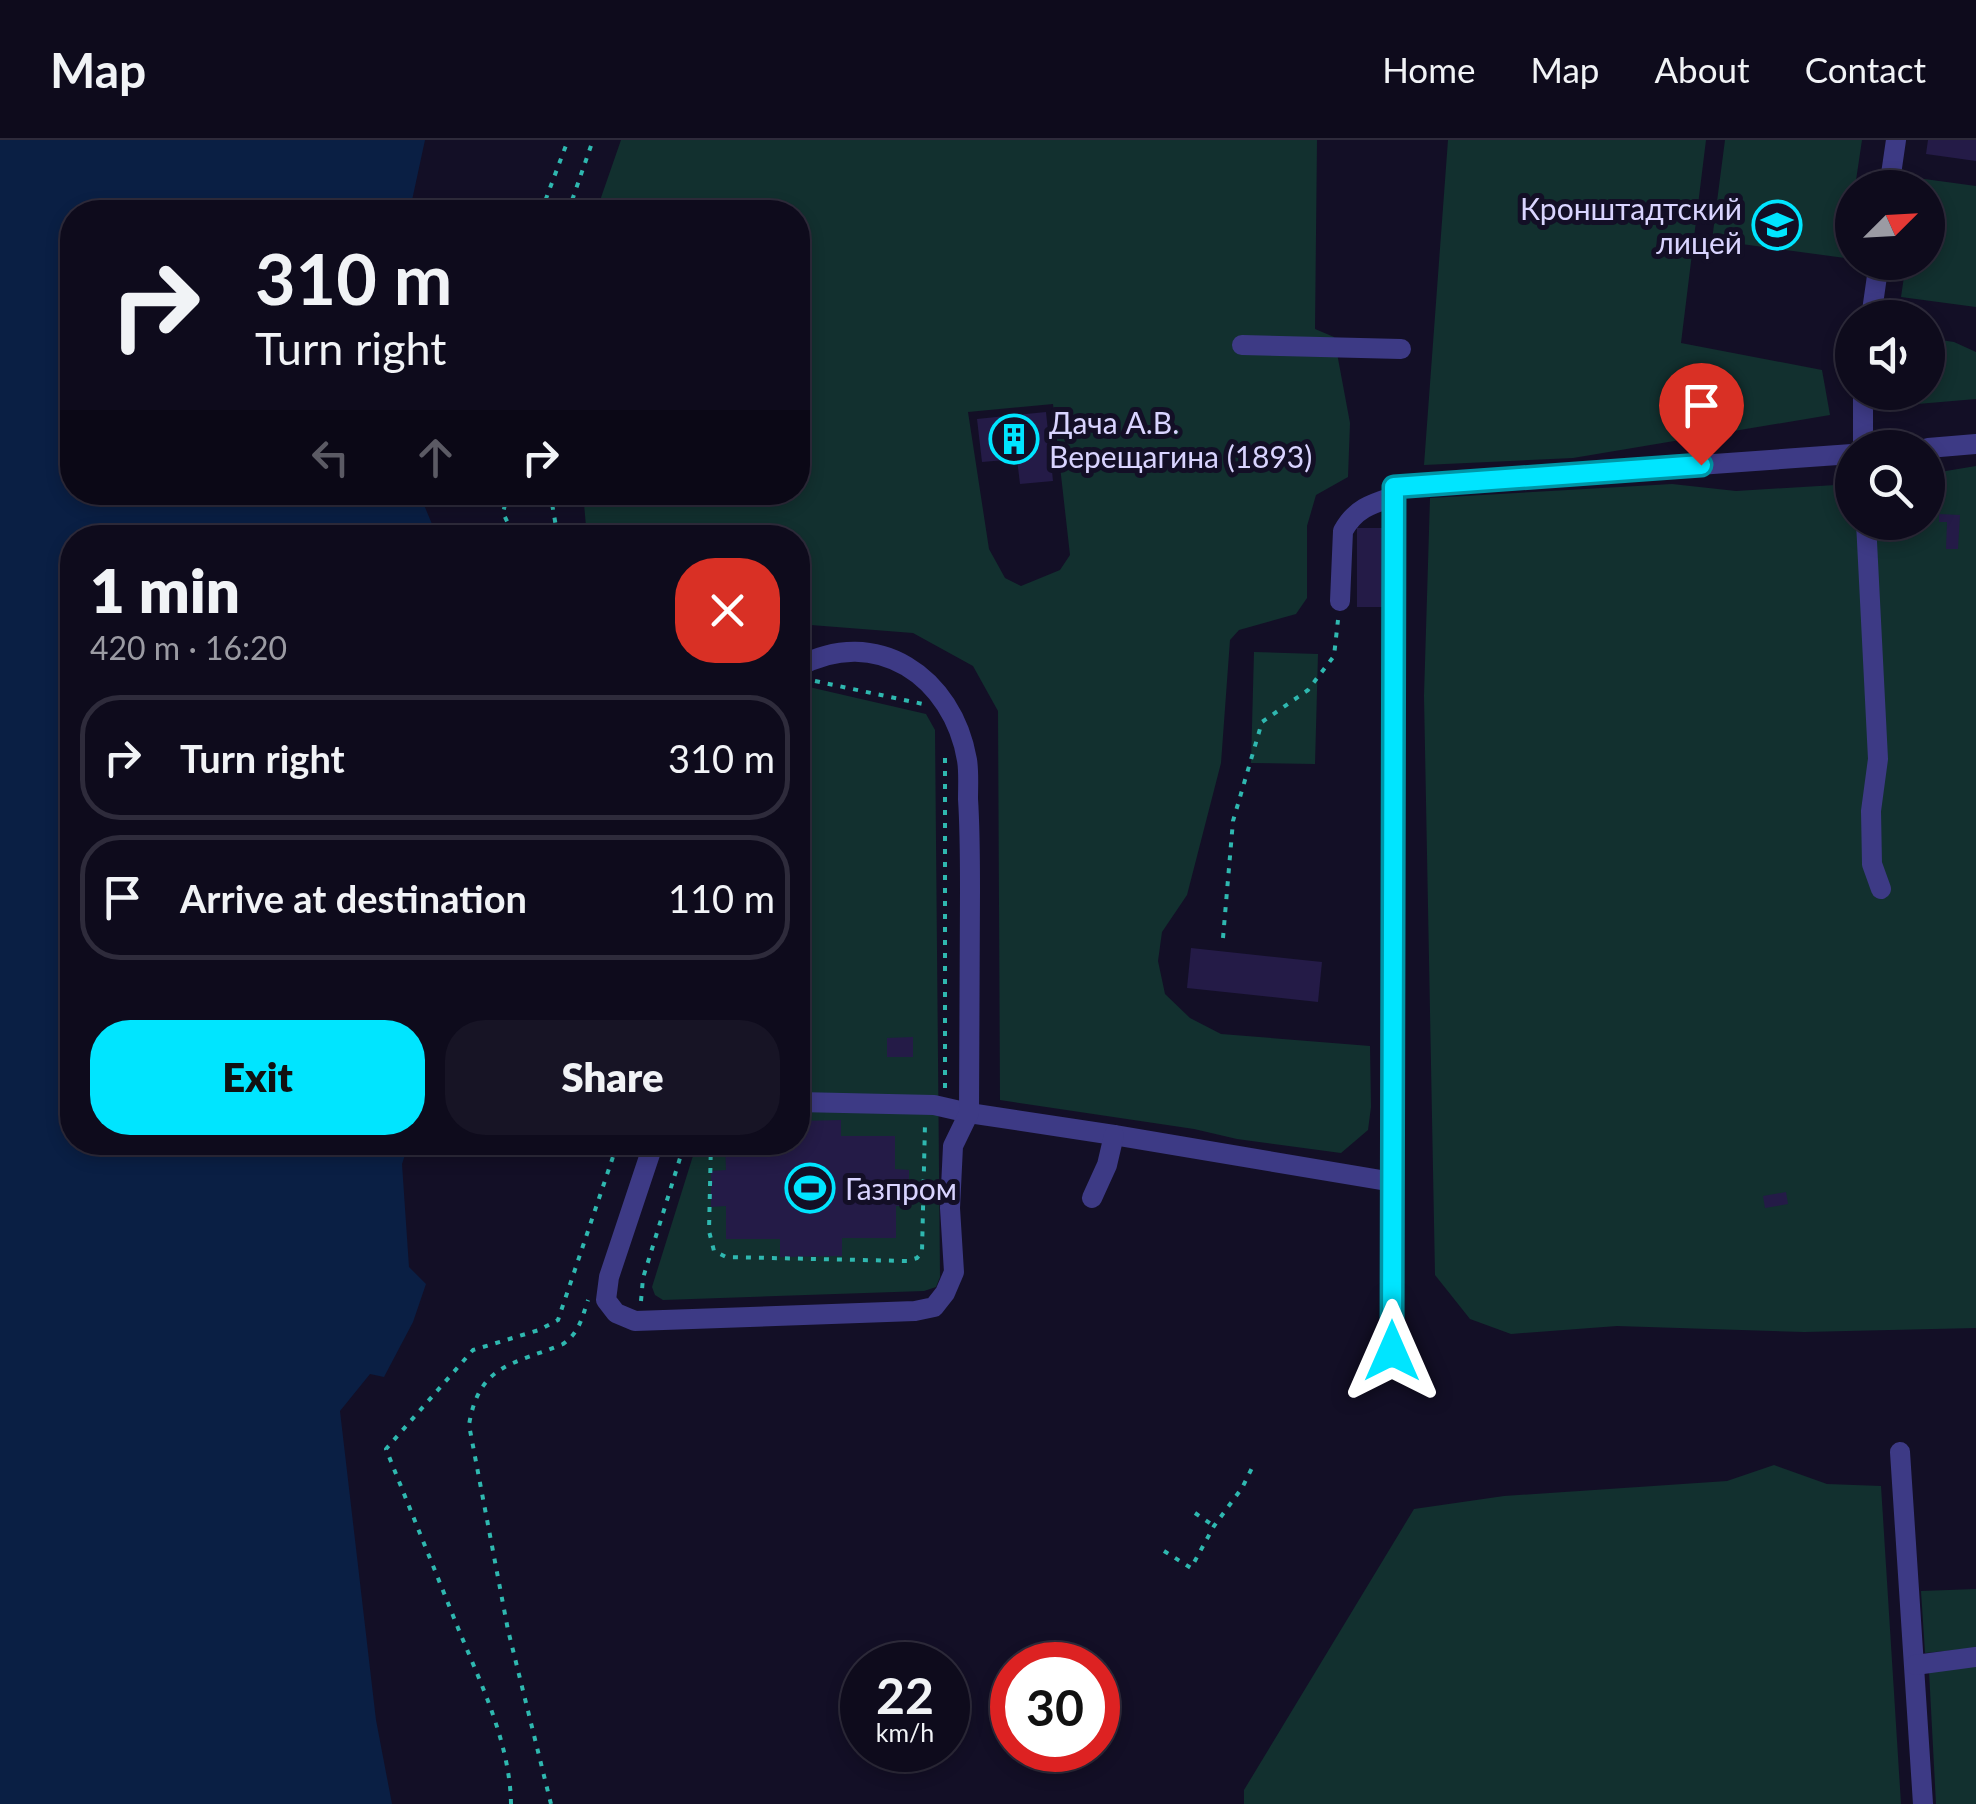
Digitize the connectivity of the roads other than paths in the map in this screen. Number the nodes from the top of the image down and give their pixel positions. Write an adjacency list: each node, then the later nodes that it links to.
1 (1896, 140): 2 (street)
2 (1892, 170)
3 (1242, 345): 4 (street)
4 (1401, 349)
5 (1976, 444): 6 (street)
6 (1945, 447)
7 (1835, 455): 8 (street)
8 (1394, 492): 10 (street); 17 (street)
9 (1867, 540): 12 (street)
10 (1340, 600)
11 (810, 670): 14 (street)
12 (1881, 889)
13 (810, 1098): 14 (street)
14 (968, 1114): 15 (street); 16 (street)
15 (1114, 1135): 17 (street); 18 (street)
16 (650, 1155)
17 (1392, 1182): 19 (street)
18 (1092, 1198)
19 (1392, 1351)
20 (1900, 1452): 22 (street)
21 (1976, 1658): 22 (street)
22 (1915, 1665): 23 (street)
23 (1923, 1804)

